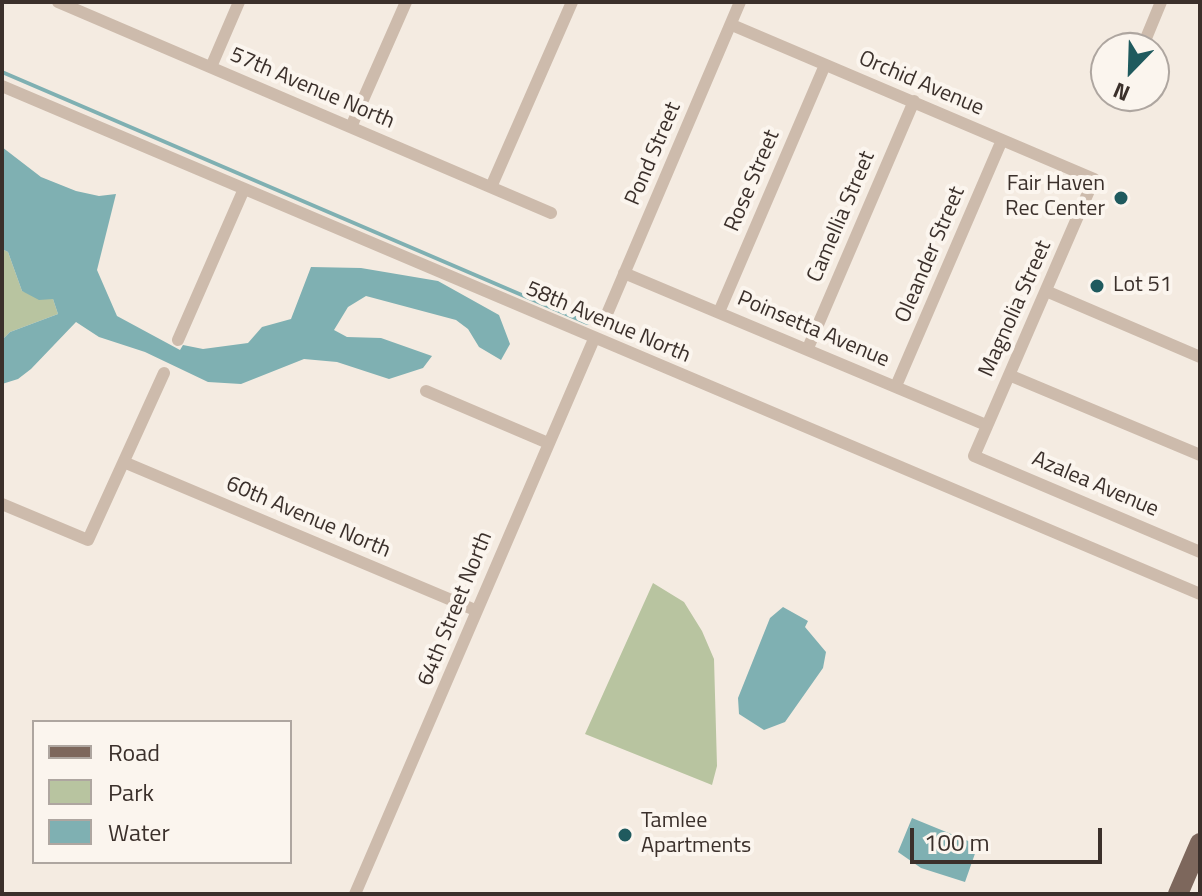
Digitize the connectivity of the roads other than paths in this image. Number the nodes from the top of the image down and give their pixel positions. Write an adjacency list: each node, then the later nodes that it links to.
1 (58, 2): 7 (street, 57th Avenue North)
2 (239, 2): 11 (street)
3 (406, 2): 14 (street)
4 (572, 2): 17 (street)
5 (740, 2): 8 (street, Pond Street)
6 (1161, 2): 9 (street)
7 (72, 5): 11 (street, 57th Avenue North)
8 (732, 25): 10 (street, Orchid Avenue); 20 (street, Pond Street)
9 (1149, 32)
10 (825, 65): 13 (street, Orchid Avenue); 22 (street, Rose Street)
11 (211, 67): 14 (street, 57th Avenue North)
12 (2, 86): 18 (street, 58th Avenue North)
13 (914, 101): 15 (street, Orchid Avenue); 26 (street, Camellia Street)
14 (351, 127): 17 (street, 57th Avenue North)
15 (1002, 140): 16 (street, Orchid Avenue); 30 (street, Oleander Street)
16 (1094, 179): 21 (street, Magnolia Street)
17 (491, 187): 19 (street, 57th Avenue North)
18 (244, 189): 24 (street, 58th Avenue North); 25 (street)
19 (551, 213)
20 (624, 273): 22 (street, Poinsetta Avenue); 23 (street, Pond Street)
21 (1046, 291): 27 (street); 29 (street, Magnolia Street)
22 (719, 312): 26 (street, Poinsetta Avenue)
23 (604, 321)
24 (594, 339): 33 (street, 64th Street North); 39 (street, 58th Avenue North)
25 (178, 340)
26 (808, 348): 30 (street, Poinsetta Avenue)
27 (1200, 357)
28 (164, 373): 36 (street)
29 (1009, 375): 32 (street, Magnolia Street); 34 (street)
30 (896, 386): 32 (street, Poinsetta Avenue)
31 (426, 391): 33 (street)
32 (986, 425): 35 (street, Magnolia Street)
33 (548, 443): 40 (street, 64th Street North)
34 (1200, 455)
35 (974, 456): 38 (street, Azalea Avenue)
36 (126, 463): 37 (street); 40 (street, 60th Avenue North)
37 (2, 504)
38 (1200, 552)
39 (1200, 594)
40 (475, 610): 42 (street, 64th Street North)
41 (1200, 843): 43 (main road)
42 (355, 894)
43 (1178, 894)

